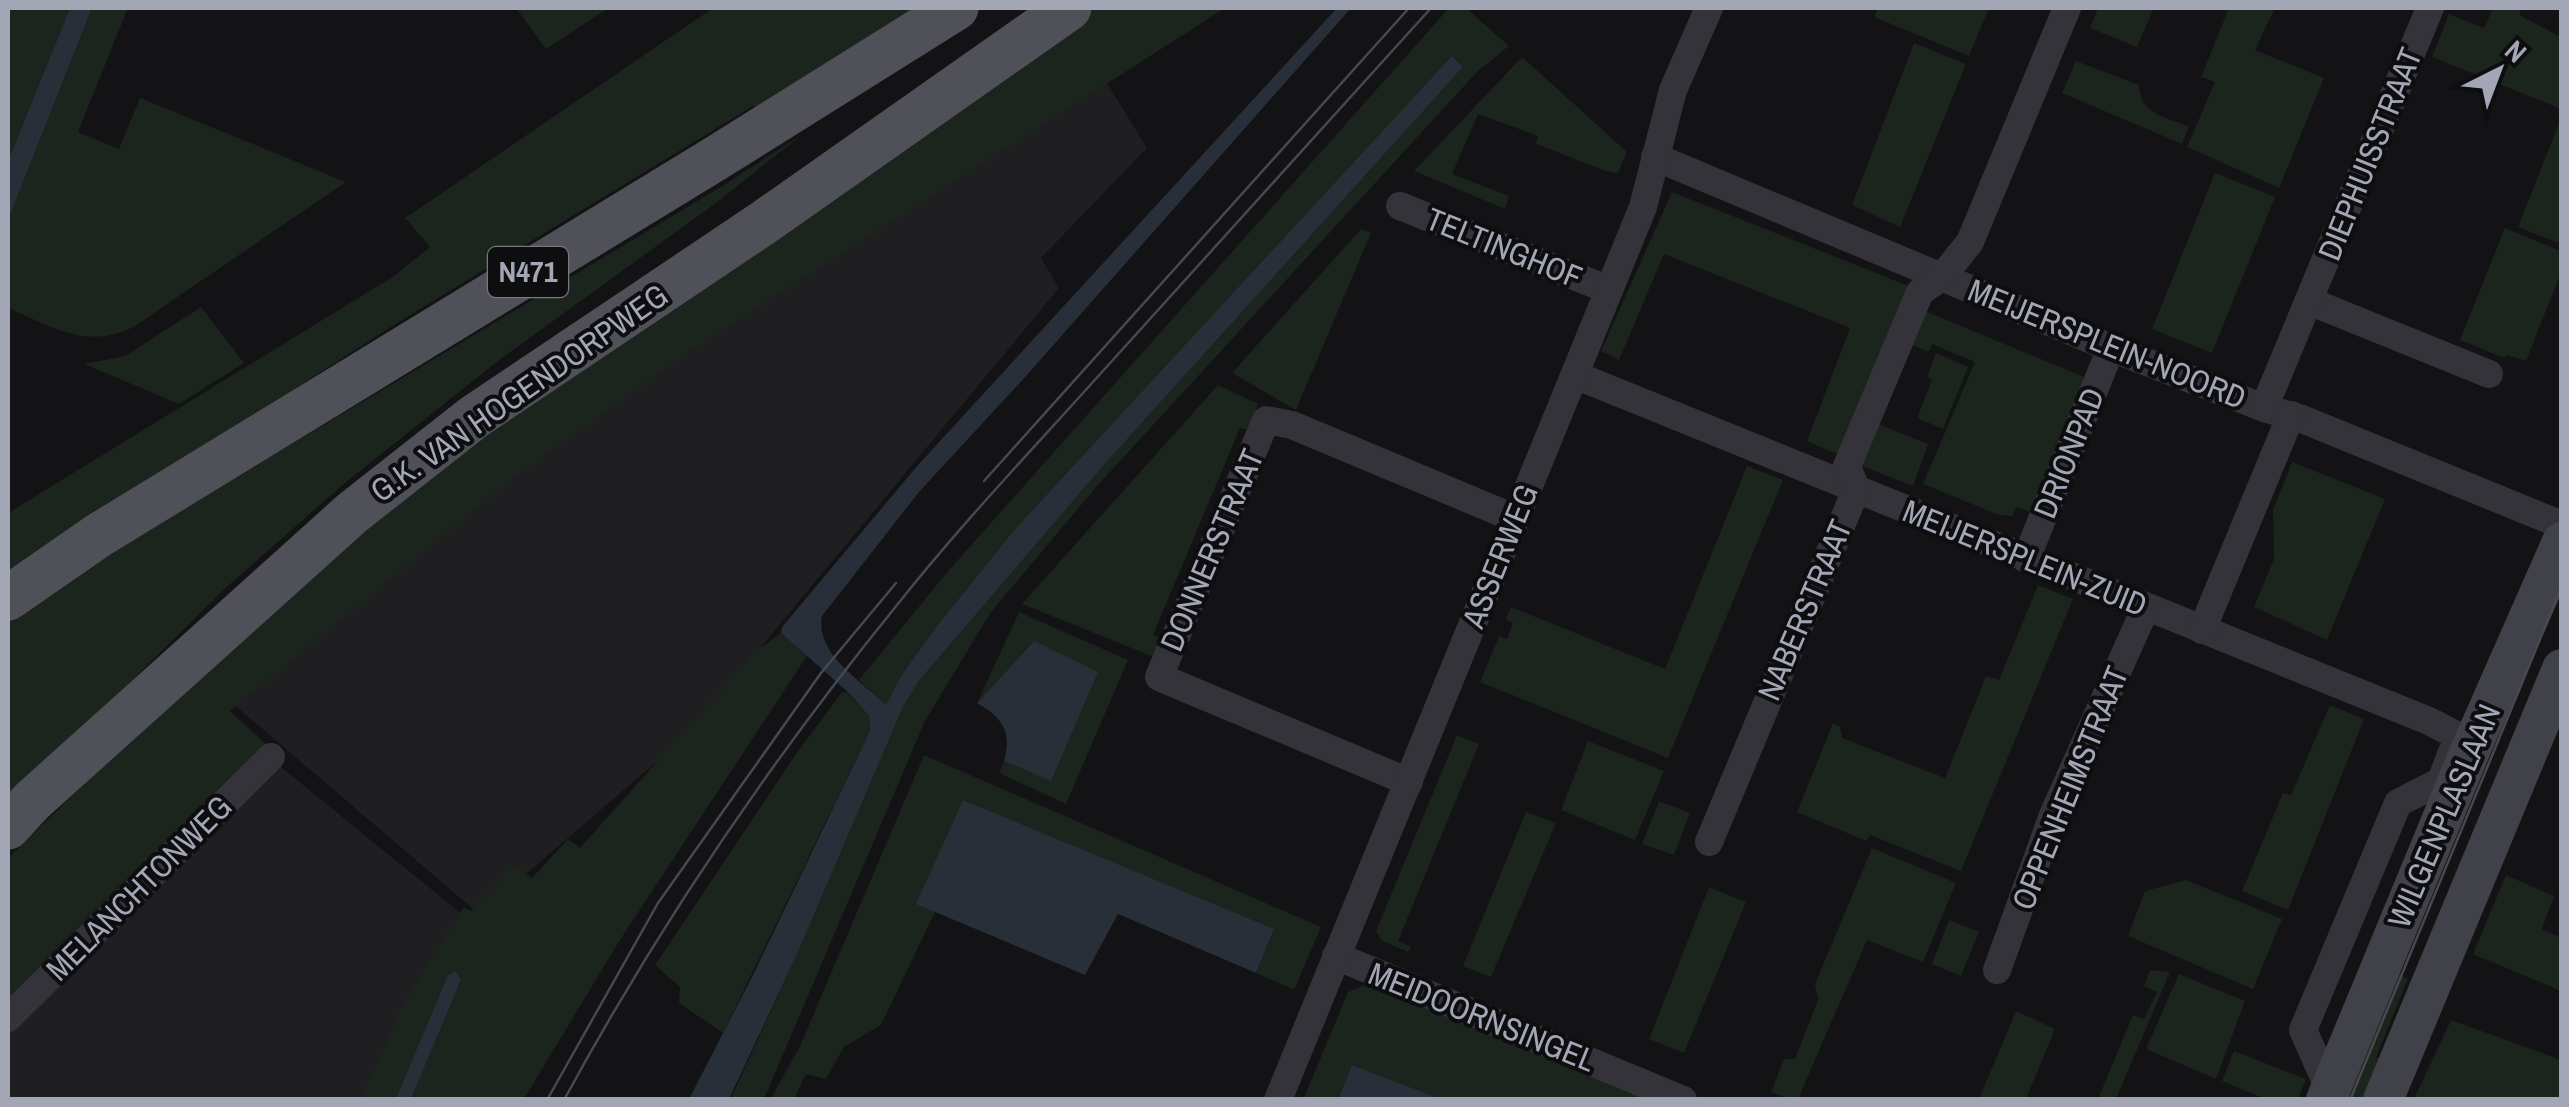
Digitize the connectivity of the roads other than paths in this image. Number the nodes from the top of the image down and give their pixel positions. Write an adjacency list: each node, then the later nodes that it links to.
1 (956, 8): 20 (main road, N471)
2 (1069, 8): 27 (main road, G.K. VAN HOGENDORPWEG / N471)
3 (1708, 8): 6 (street, ASSERWEG)
4 (2067, 8): 8 (street, NABERSTRAAT)
5 (2430, 8): 10 (street, DIEPHUISSTRAAT)
6 (1655, 157): 8 (street, MEIJERSPLEIN-NOORD); 9 (street, ASSERWEG)
7 (1400, 206): 9 (street, TELTINGHOF)
8 (1942, 277): 11 (street, MEIJERSPLEIN-NOORD); 15 (street, NABERSTRAAT)
9 (1609, 290): 12 (street, ASSERWEG)
10 (2309, 301): 13 (street, DIEPHUISSTRAAT); 14 (street, DIEPHUISSTRAAT)
11 (2111, 348): 14 (street, MEIJERSPLEIN-NOORD); 19 (street, DRIONPAD)
12 (1575, 374): 15 (street, MEIJERSPLEIN-ZUID); 16 (street, ASSERWEG)
13 (2488, 374)
14 (2278, 412): 17 (street, MEIJERSPLEIN-NOORD); 22 (street, DIEPHUISSTRAAT)
15 (1856, 490): 19 (street, MEIJERSPLEIN-ZUID); 28 (street, NABERSTRAAT)
16 (1514, 518): 26 (street, ASSERWEG); 26 (street, DONNERSTRAAT)
17 (2562, 525)
18 (2562, 542): 24 (street, WILGENPLASLAAN)
19 (2026, 559): 21 (street, MEIJERSPLEIN-ZUID)
20 (8, 598)
21 (2146, 607): 22 (street, MEIJERSPLEIN-ZUID); 30 (street, OPPENHEIMSTRAAT)
22 (2202, 630): 24 (street, MEIJERSPLEIN-ZUID)
23 (2562, 668): 35 (street, WILGENPLASLAAN)
24 (2466, 740): 32 (street, WILGENPLASLAAN)
25 (272, 757): 31 (street, MELANCHTONWEG)
26 (1409, 782): 29 (street, ASSERWEG)
27 (8, 827)
28 (1709, 842)
29 (1336, 956): 33 (street, ASSERWEG); 34 (street, MEIDOORNSINGEL)
30 (1997, 970)
31 (8, 1018)
32 (2328, 1095)
33 (1278, 1100)
34 (1683, 1100)
35 (2383, 1100)

